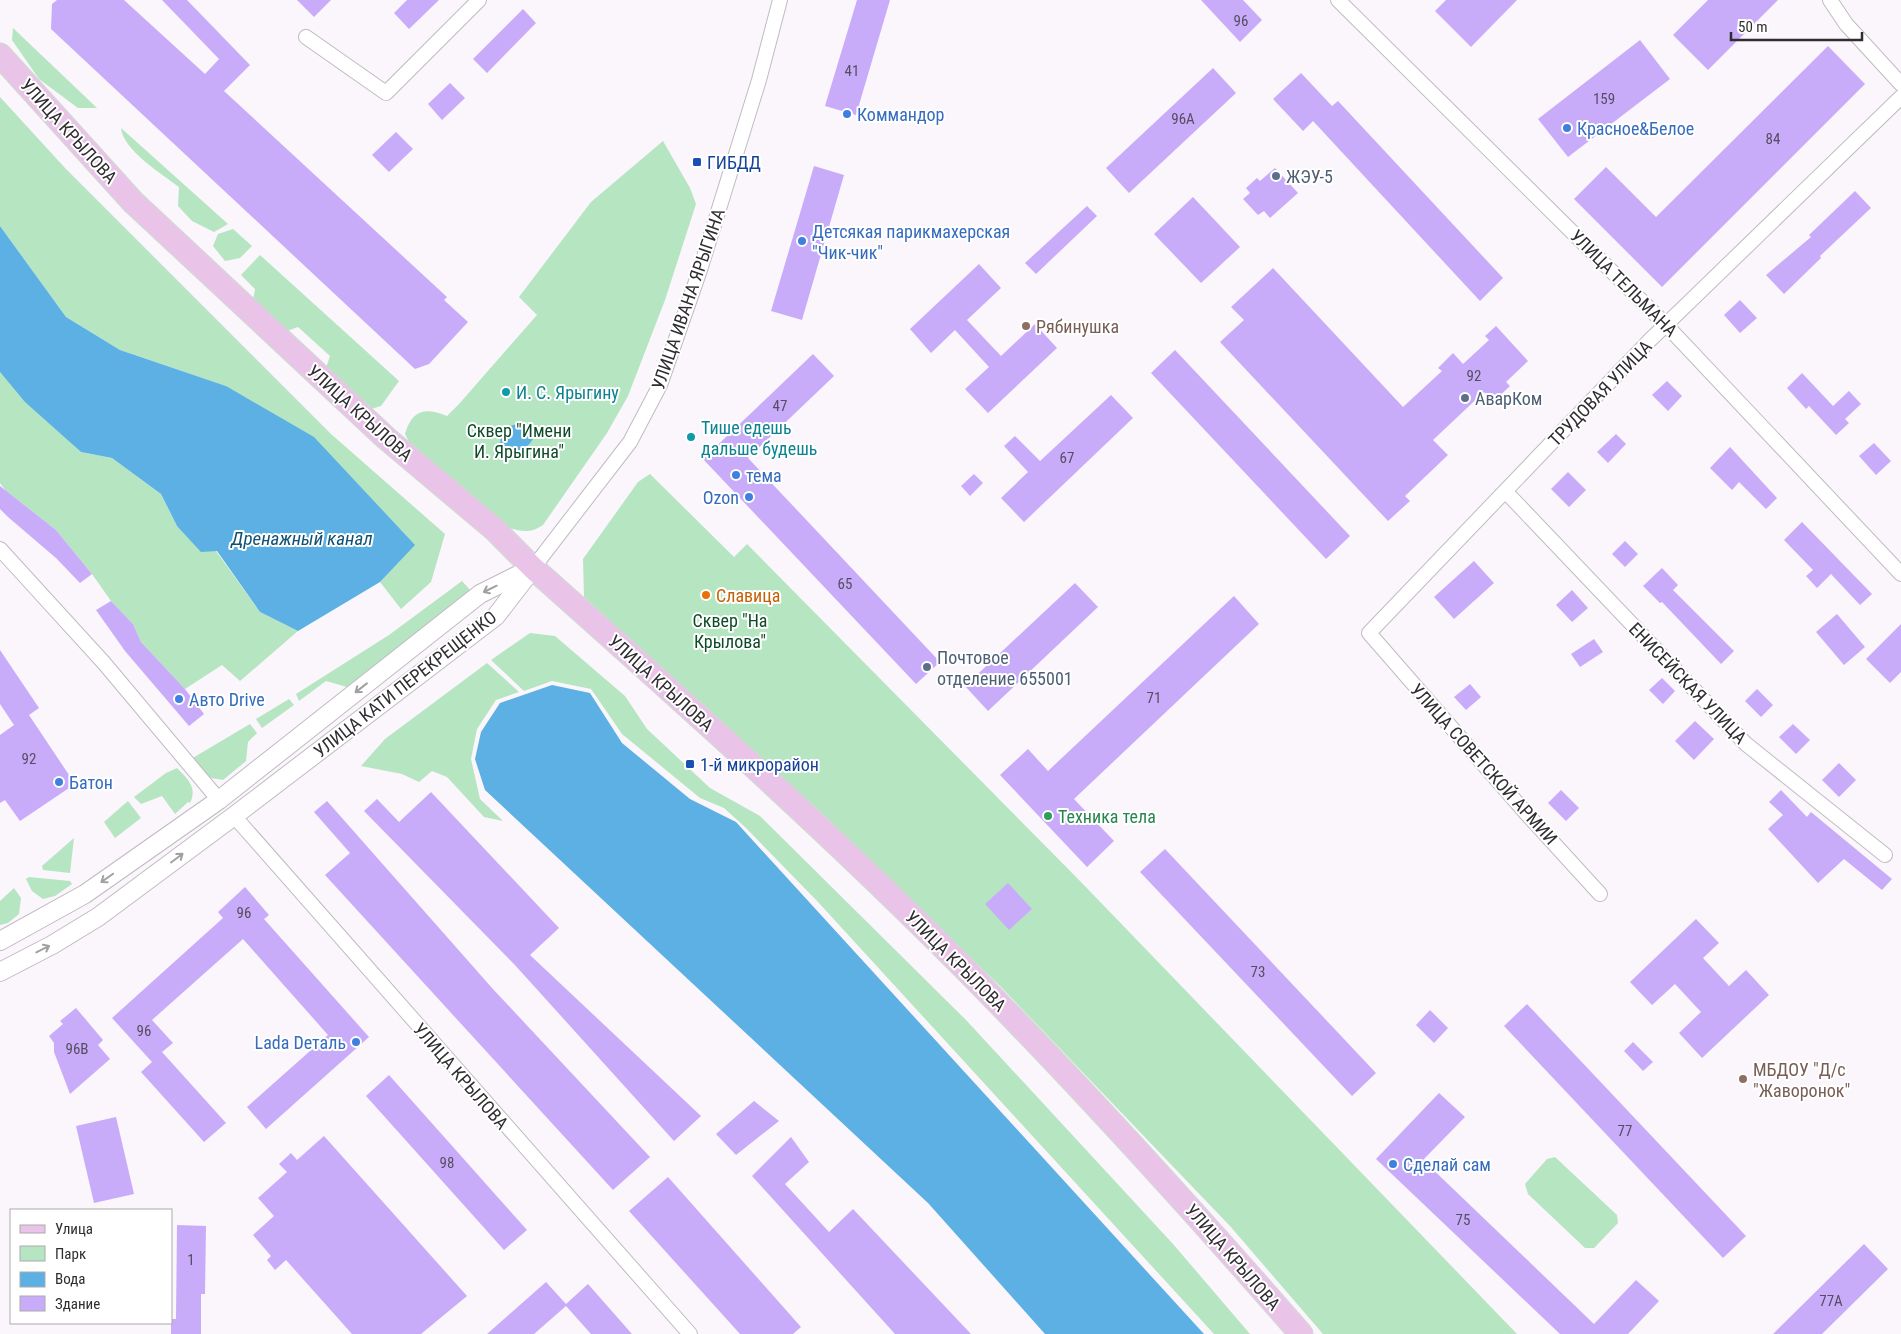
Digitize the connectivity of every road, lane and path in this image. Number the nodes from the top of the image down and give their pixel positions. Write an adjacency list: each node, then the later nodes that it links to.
1 (479, 0): 5 (street)
2 (780, 0): 12 (street, УЛИЦА ИВАНА ЯРЫГИНА)
3 (1338, 0): 9 (street, УЛИЦА ТЕЛЬМАНА)
4 (1830, 0): 7 (street)
5 (306, 37)
6 (0, 55): 12 (main road, УЛИЦА КРЫЛОВА)
7 (1901, 84)
8 (1901, 97): 9 (street, ТРУДОВАЯ УЛИЦА)
9 (1666, 325): 10 (street, ТРУДОВАЯ УЛИЦА); 13 (street, УЛИЦА ТЕЛЬМАНА)
10 (1506, 492): 14 (street, ТРУДОВАЯ УЛИЦА); 17 (street, ЕНИСЕЙСКАЯ УЛИЦА)
11 (0, 549): 15 (street)
12 (533, 568): 15 (street, УЛИЦА КАТИ ПЕРЕКРЕЩЕНКО, one-way to 15); 16 (street, УЛИЦА КАТИ ПЕРЕКРЕЩЕНКО); 22 (main road, УЛИЦА КРЫЛОВА)
13 (1901, 574)
14 (1369, 633): 18 (street, УЛИЦА СОВЕТСКОЙ АРМИИ)
15 (219, 800): 19 (street, УЛИЦА КАТИ ПЕРЕКРЕЩЕНКО, one-way to 19)
16 (234, 816): 20 (street, УЛИЦА КАТИ ПЕРЕКРЕЩЕНКО, one-way to 16); 21 (street, УЛИЦА КРЫЛОВА)
17 (1885, 856)
18 (1600, 894)
19 (0, 941)
20 (0, 972)
21 (690, 1334)
22 (1301, 1334)

